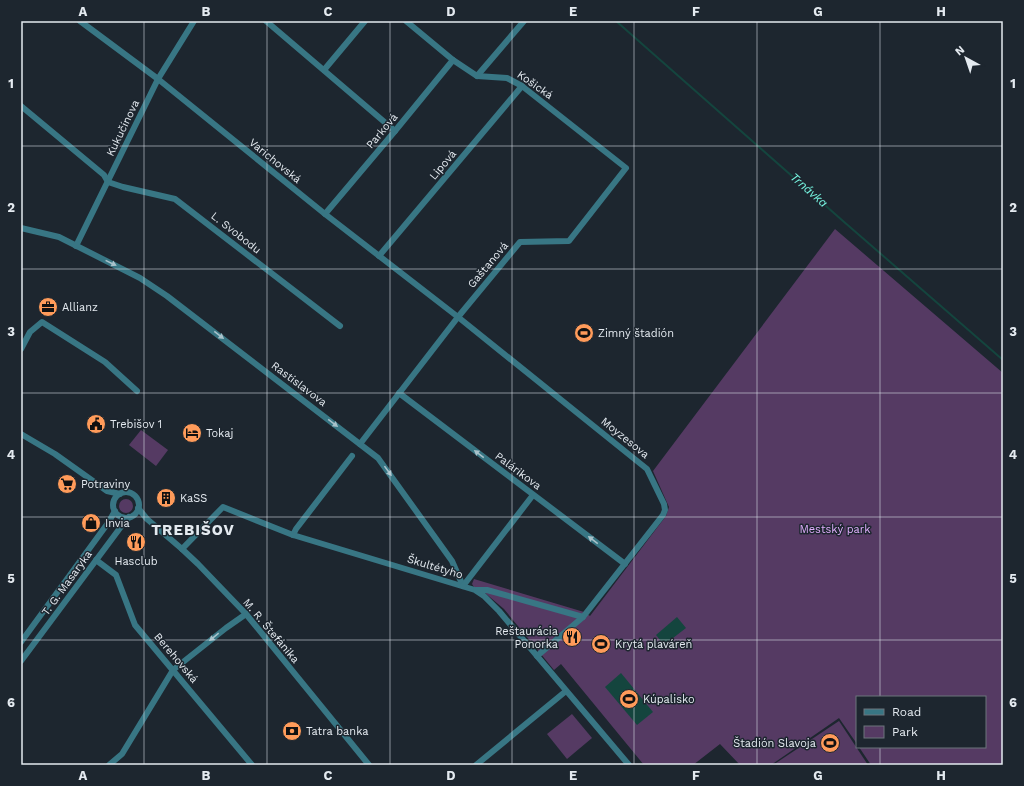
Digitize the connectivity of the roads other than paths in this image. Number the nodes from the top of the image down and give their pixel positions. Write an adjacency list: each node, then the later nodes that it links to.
1 (80, 21): 10 (street, Varichovská)
2 (194, 21): 10 (street, Kukučínova)
3 (266, 21): 8 (street)
4 (365, 21): 8 (street)
5 (406, 21): 7 (street, Košická)
6 (524, 21): 9 (street)
7 (453, 60): 9 (street, Košická); 13 (street, Parková)
8 (324, 70): 13 (street)
9 (478, 76): 11 (street, Košická)
10 (158, 79): 15 (street, Kukučínova); 16 (street, Varichovská)
11 (522, 86): 14 (street, Košická); 19 (street, Lipová)
12 (21, 106): 15 (street)
13 (395, 131): 16 (street, Parková)
14 (626, 168): 20 (street, Gaštanová)
15 (108, 182): 18 (street, Kukučínova); 21 (street, L. Svobodu)
16 (325, 214): 19 (street, Varichovská)
17 (21, 228): 18 (street, Rastislavova)
18 (76, 246): 26 (street, Rastislavova, one-way to 26)
19 (379, 256): 20 (street, Varichovská)
20 (458, 317): 24 (street); 40 (street, Moyzesova)
21 (340, 326)
22 (21, 349): 23 (street)
23 (137, 392)
24 (399, 393): 26 (street); 30 (street, Palárikova, one-way to 24)
25 (21, 434): 28 (street)
26 (360, 444): 41 (street, Rastislavova, one-way to 41)
27 (352, 456): 36 (street)
28 (107, 491): 29 (street); 31 (street)
29 (120, 494): 31 (street); 32 (street)
30 (533, 495): 40 (street, Palárikova, one-way to 30); 41 (street)
31 (113, 503): 33 (street)
32 (138, 508): 34 (street); 35 (street, M. R. Štefánika)
33 (115, 511): 34 (street); 38 (street, T. G. Masaryka)
34 (131, 516): 35 (street, M. R. Štefánika); 39 (street, T. G. Masaryka)
35 (147, 519): 37 (street, M. R. Štefánika)
36 (293, 535): 37 (street, Škultétyho); 41 (street, Škultétyho)
37 (182, 549): 43 (street, M. R. Štefánika)
38 (82, 559): 39 (street, Berehovská); 45 (street, T. G. Masaryka)
39 (94, 563): 46 (street, T. G. Masaryka); 50 (street, Berehovská)
40 (625, 564): 44 (street, Moyzesova)
41 (463, 586): 42 (street, Škultétyho)
42 (475, 590): 44 (street); 48 (street, Škultétyho)
43 (246, 614): 50 (street, one-way to 50); 54 (street, M. R. Štefánika)
44 (583, 617): 48 (street, Moyzesova)
45 (38, 619): 46 (street); 47 (street, T. G. Masaryka)
46 (47, 626): 49 (street, T. G. Masaryka)
47 (22, 640)
48 (537, 656): 51 (street, Škultétyho)
49 (21, 661)
50 (173, 670): 52 (street); 53 (street, Berehovská)
51 (566, 691): 55 (street); 56 (street, Škultétyho)
52 (109, 765)
53 (252, 765)
54 (369, 765)
55 (476, 765)
56 (629, 765)

